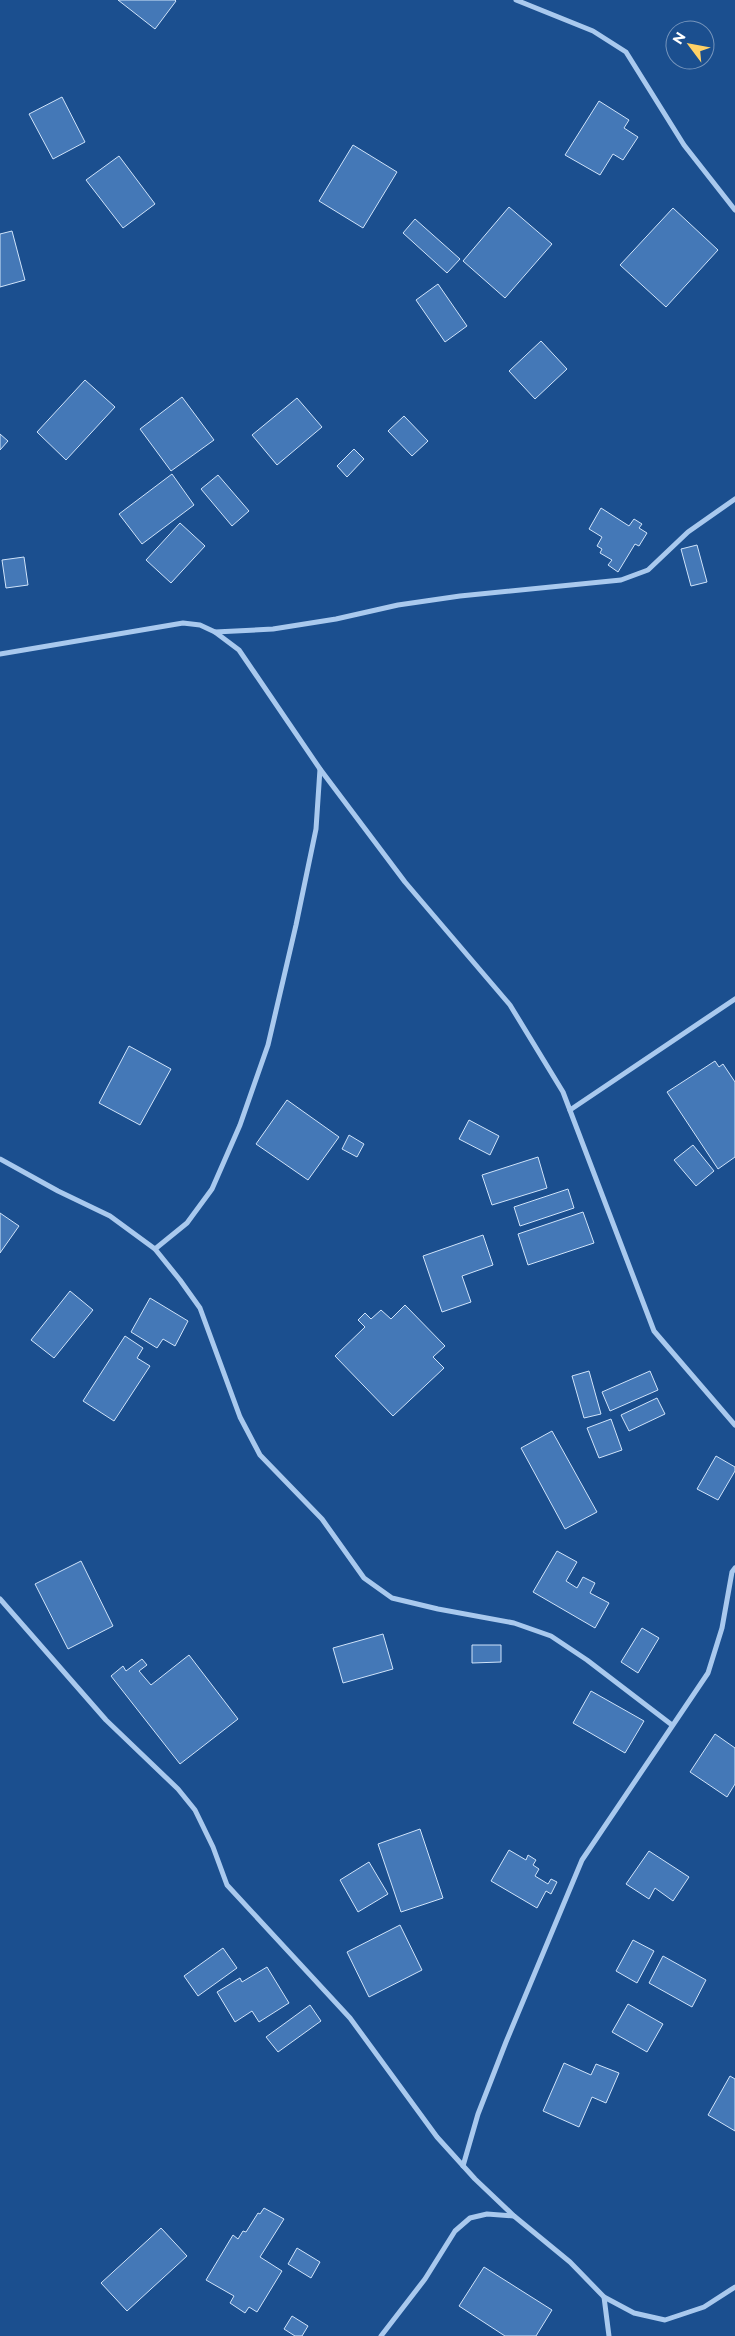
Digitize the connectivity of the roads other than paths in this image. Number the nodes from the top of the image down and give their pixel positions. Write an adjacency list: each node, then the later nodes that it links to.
1 (516, 0): 2 (street)
2 (735, 210)
3 (735, 499): 4 (street)
4 (215, 632): 5 (street); 6 (street)
5 (0, 654)
6 (320, 769): 8 (street); 10 (street)
7 (735, 998): 8 (street)
8 (570, 1110): 11 (street)
9 (0, 1159): 10 (street)
10 (155, 1250): 14 (street)
11 (735, 1425)
12 (735, 1568): 14 (street)
13 (0, 1599): 15 (street)
14 (672, 1725): 15 (street)
15 (463, 2166): 16 (street)
16 (514, 2216): 18 (street); 19 (street)
17 (735, 2286): 18 (street)
18 (604, 2297): 20 (street)
19 (380, 2336)
20 (609, 2336)

